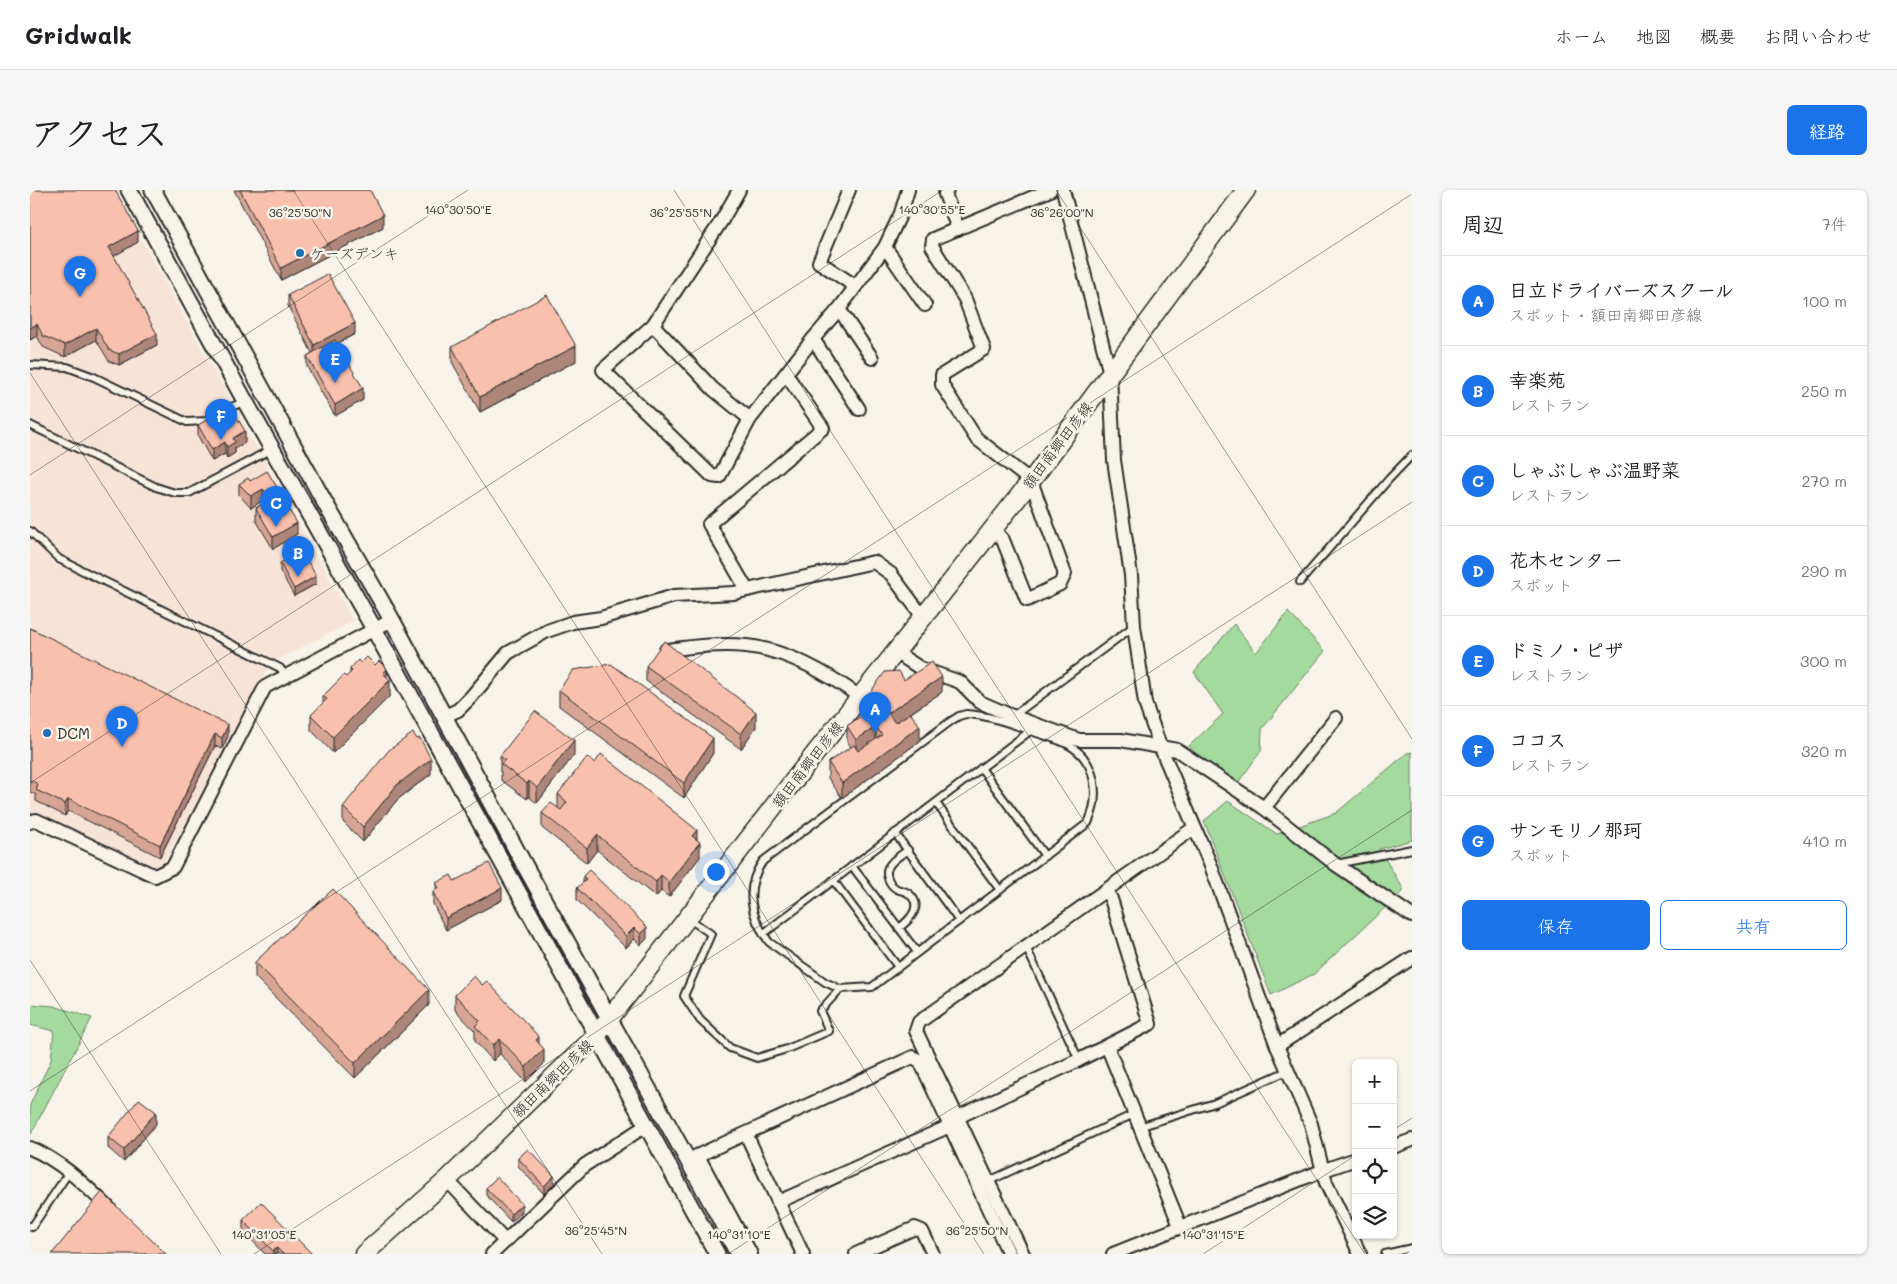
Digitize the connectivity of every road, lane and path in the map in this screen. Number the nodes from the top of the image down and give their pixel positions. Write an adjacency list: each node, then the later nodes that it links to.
1 (130, 190): 21 (street)
2 (153, 190): 33 (street)
3 (739, 190): 15 (street)
4 (849, 190): 12 (street)
5 (908, 190): 11 (street)
6 (947, 190): 10 (street)
7 (1050, 190): 10 (street)
8 (1062, 190): 20 (street)
9 (1246, 190): 20 (main road, 額田南郷田彦線)
10 (958, 229): 27 (street)
11 (885, 247): 12 (street); 13 (street)
12 (855, 286): 14 (street)
13 (925, 305)
14 (839, 309): 16 (street); 17 (street)
15 (653, 325): 23 (street); 23 (street)
16 (813, 339): 19 (street); 22 (street)
17 (872, 358)
18 (30, 365): 21 (lane)
19 (786, 374): 23 (street); 31 (street)
20 (1110, 374): 27 (main road, 額田南郷田彦線); 34 (street)
21 (244, 400): 25 (street)
22 (859, 409)
23 (750, 420)
24 (30, 425): 25 (lane)
25 (272, 449): 35 (street)
26 (1412, 455): 30 (lane)
27 (1031, 481): 28 (main road, 額田南郷田彦線); 28 (street)
28 (993, 529): 32 (main road, 額田南郷田彦線)
29 (30, 531): 38 (lane)
30 (1300, 582)
31 (747, 590): 32 (street); 40 (street)
32 (923, 617): 37 (main road, 額田南郷田彦線)
33 (392, 620): 35 (street); 40 (street)
34 (1134, 626): 41 (lane); 44 (street)
35 (374, 629): 38 (street); 70 (street)
36 (666, 650): 39 (street)
37 (895, 652): 39 (main road, 額田南郷田彦線); 41 (street)
38 (286, 676): 48 (street)
39 (860, 697): 60 (main road, 額田南郷田彦線)
40 (445, 716): 69 (street)
41 (1012, 716): 44 (street)
42 (1336, 718): 47 (street)
43 (1030, 731): 45 (lane); 53 (lane); 63 (lane)
44 (1160, 746): 47 (street); 49 (street)
45 (981, 768): 46 (lane); 53 (lane)
46 (936, 802): 50 (lane); 57 (lane)
47 (1264, 808): 54 (street)
48 (30, 822)
49 (1194, 828): 58 (street); 72 (street)
50 (895, 833): 52 (lane); 55 (lane)
51 (1412, 849): 54 (lane)
52 (908, 850): 61 (lane); 62 (lane)
53 (1045, 856): 57 (lane)
54 (1335, 864): 59 (street)
55 (852, 866): 56 (lane); 62 (lane)
56 (833, 880): 63 (lane); 67 (lane)
57 (1000, 890): 61 (lane)
58 (1106, 890): 64 (street); 71 (street)
59 (1412, 916)
60 (687, 917): 68 (lane); 69 (main road, 額田南郷田彦線)
61 (959, 921): 65 (lane)
62 (899, 928): 65 (lane)
63 (763, 934): 68 (lane)
64 (1026, 947): 73 (lane); 76 (street)
65 (917, 952): 67 (lane)
66 (1412, 958): 72 (street)
67 (898, 967): 68 (lane)
68 (840, 989)
69 (610, 1017): 70 (main road, 額田南郷田彦線); 83 (street)
70 (596, 1036): 77 (street); 87 (main road, 額田南郷田彦線)
71 (1107, 1046): 73 (street); 75 (street)
72 (1277, 1046): 74 (street)
73 (1079, 1060): 76 (street)
74 (1287, 1071): 78 (lane); 85 (street)
75 (1134, 1114): 78 (street); 88 (lane)
76 (954, 1121): 79 (street); 88 (street); 89 (street); 105 (street)
77 (647, 1125): 93 (street); 94 (street)
78 (1139, 1127): 92 (street)
79 (746, 1134): 83 (street); 89 (street)
80 (1412, 1140): 81 (street)
81 (1397, 1145)
82 (30, 1148): 86 (street)
83 (693, 1158): 100 (street); 101 (street)
84 (1352, 1160): 85 (street)
85 (1324, 1170): 92 (street); 108 (street)
86 (70, 1172): 90 (street); 91 (lane)
87 (447, 1180): 94 (street); 96 (main road, 額田南郷田彦線)
88 (989, 1181): 106 (street)
89 (778, 1202): 102 (street)
90 (120, 1219)
91 (30, 1226)
92 (1180, 1226): 107 (street)
93 (705, 1232): 98 (street); 99 (street)
94 (505, 1241): 97 (street)
95 (1412, 1248): 109 (lane)
96 (364, 1254)
97 (492, 1254)
98 (712, 1254)
99 (717, 1254)
100 (738, 1254)
101 (750, 1254)
102 (803, 1254)
103 (856, 1254): 104 (street)
104 (933, 1254)
105 (1009, 1254)
106 (1023, 1254)
107 (1114, 1254)
108 (1360, 1254)
109 (1385, 1254)

